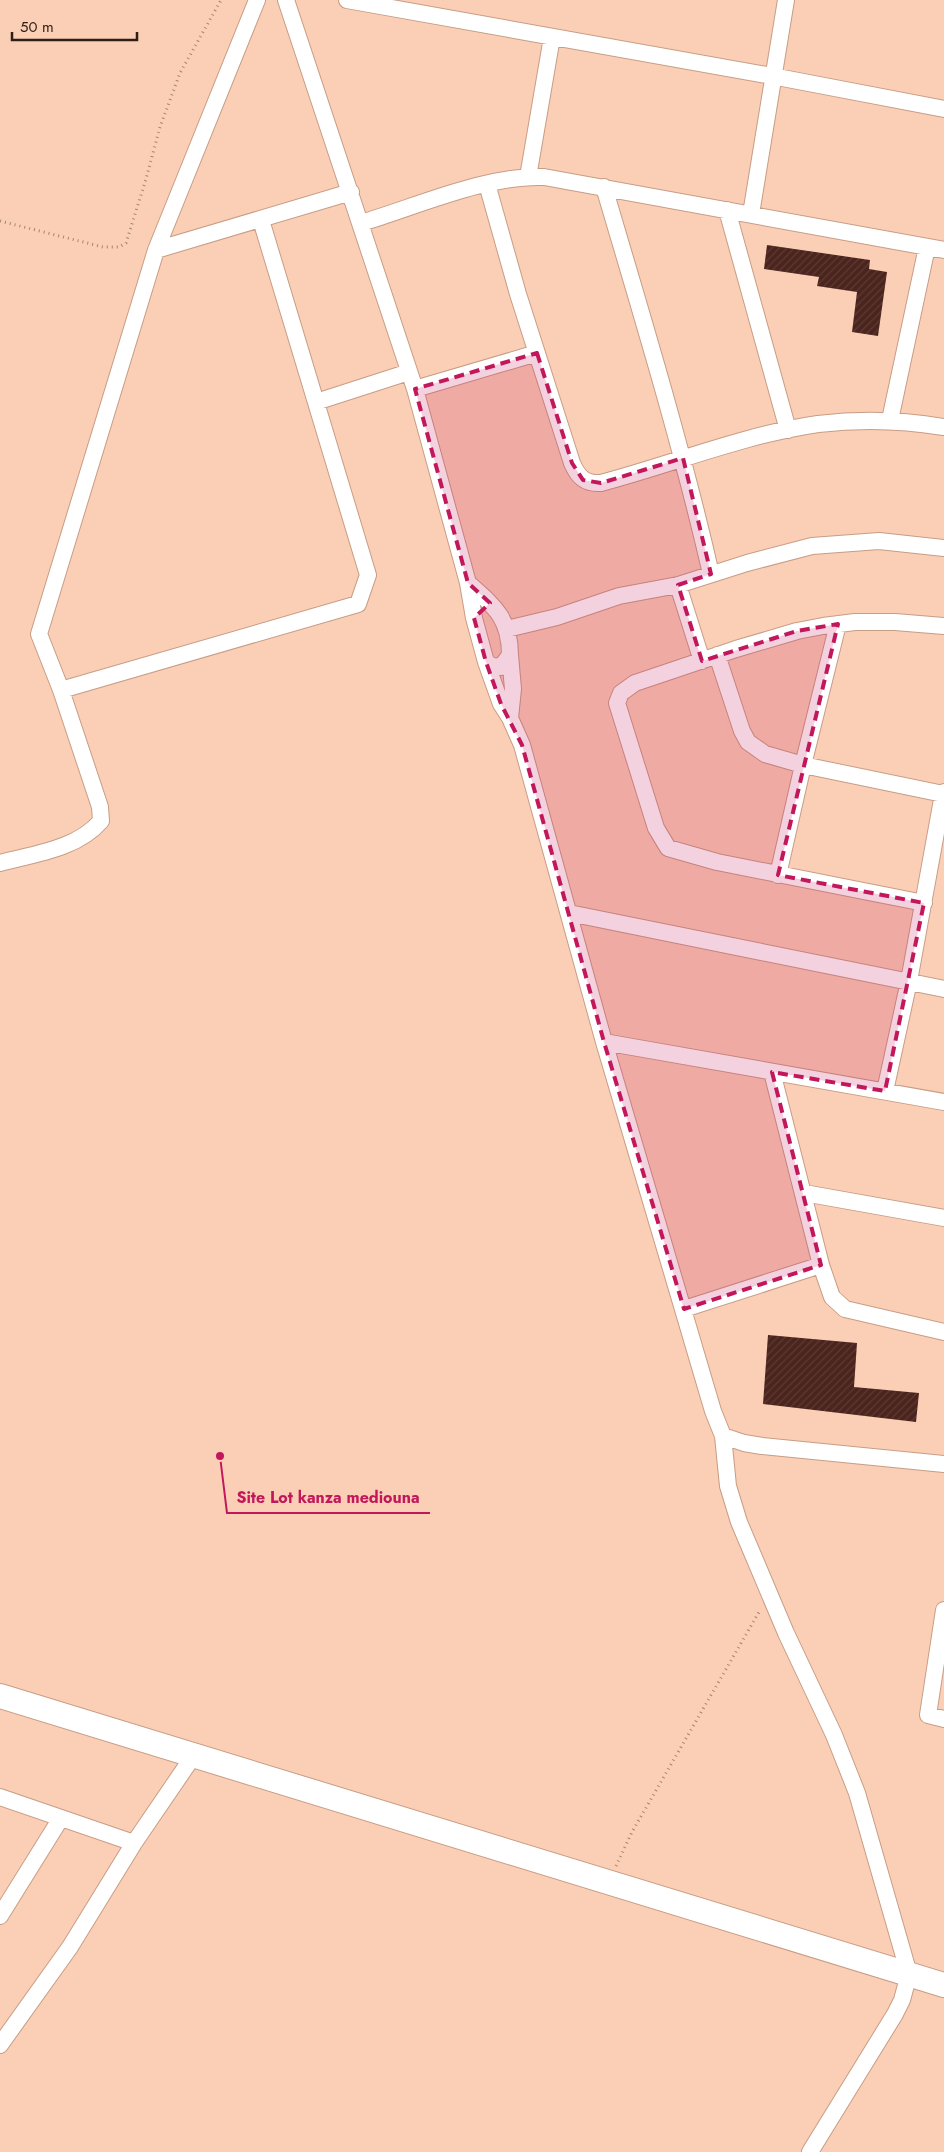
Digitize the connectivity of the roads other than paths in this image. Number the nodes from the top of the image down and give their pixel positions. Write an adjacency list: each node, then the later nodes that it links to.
1 (256, 0): 17 (street)
2 (286, 0): 11 (street)
3 (347, 0): 5 (street)
4 (786, 0): 6 (street)
5 (552, 37): 6 (street); 8 (street)
6 (772, 76): 7 (street); 13 (street)
7 (944, 109)
8 (528, 177): 9 (street); 10 (street)
9 (488, 184): 15 (street); 19 (street)
10 (604, 187): 12 (street); 26 (street)
11 (351, 192): 14 (street); 15 (street)
12 (727, 210): 13 (street); 25 (street)
13 (750, 214): 16 (street)
14 (261, 220): 17 (street); 22 (street)
15 (361, 223): 20 (street)
16 (927, 247): 18 (street); 23 (street)
17 (156, 250): 39 (street)
18 (944, 250)
19 (537, 353): 21 (street); 26 (street)
20 (409, 372): 21 (street); 22 (street)
21 (415, 389): 29 (street)
22 (316, 402): 39 (street)
23 (890, 420): 24 (street); 25 (street)
24 (944, 426)
25 (788, 430): 26 (street)
26 (683, 458): 28 (street)
27 (944, 548): 28 (street)
28 (711, 574): 30 (street)
29 (468, 583): 31 (street); 32 (street)
30 (678, 585): 35 (street); 37 (street)
31 (497, 609): 32 (street); 35 (street)
32 (474, 618): 38 (street)
33 (838, 624): 34 (street); 37 (street); 41 (street)
34 (944, 626)
35 (506, 629): 36 (street)
36 (510, 655): 38 (street); 40 (street)
37 (710, 658): 41 (street); 44 (street)
38 (486, 662): 40 (street)
39 (60, 690): 43 (street)
40 (510, 718): 46 (street)
41 (803, 765): 42 (street); 44 (street)
42 (944, 793): 45 (street)
43 (0, 863)
44 (778, 875): 45 (street)
45 (924, 903): 47 (street)
46 (568, 913): 47 (street); 49 (street)
47 (910, 981): 48 (street); 51 (street)
48 (944, 989)
49 (604, 1042): 50 (street); 56 (street)
50 (772, 1072): 51 (street); 53 (street)
51 (885, 1091): 52 (street)
52 (944, 1102)
53 (804, 1193): 54 (street); 55 (street)
54 (944, 1218)
55 (821, 1265): 56 (street); 57 (street)
56 (684, 1309): 58 (street)
57 (944, 1332)
58 (723, 1436): 59 (street); 68 (street)
59 (944, 1464)
60 (944, 1610): 62 (street)
61 (0, 1696): 63 (street)
62 (944, 1719)
63 (194, 1755): 66 (street); 68 (street)
64 (0, 1797): 65 (street)
65 (61, 1818): 66 (street); 67 (street)
66 (134, 1842): 70 (street)
67 (0, 1916)
68 (909, 1974): 69 (street); 71 (street)
69 (944, 1985)
70 (0, 2046)
71 (810, 2152)

